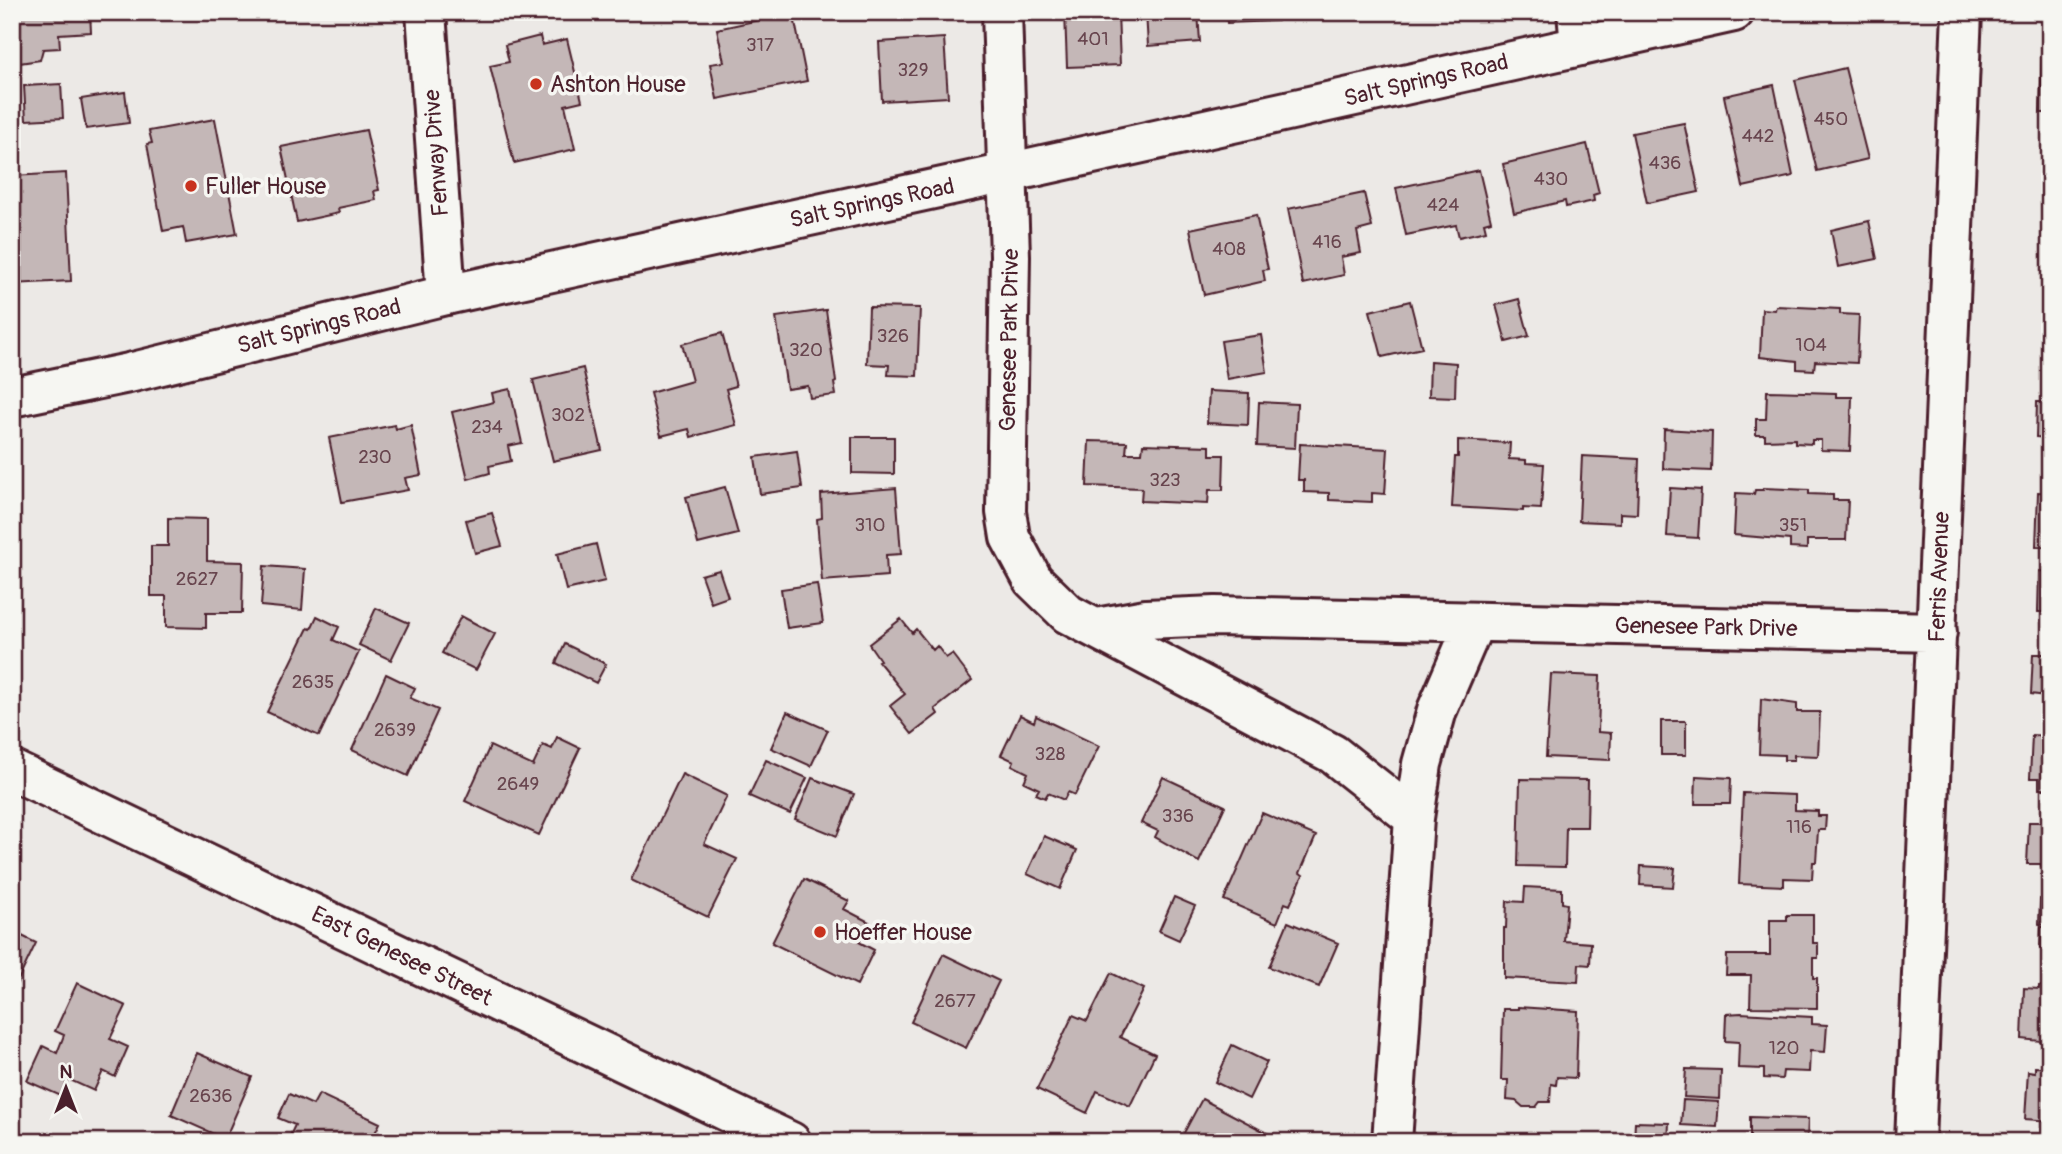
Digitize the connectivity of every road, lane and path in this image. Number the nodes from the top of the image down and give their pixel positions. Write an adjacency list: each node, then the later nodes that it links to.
1 (426, 12): 7 (street, Fenway Drive)
2 (1002, 12): 6 (street, Genesee Park Drive)
3 (1734, 12): 5 (street, Salt Springs Road)
4 (1962, 12): 11 (street, Ferris Avenue)
5 (1578, 29): 6 (street, Salt Springs Road)
6 (1007, 173): 7 (street, Salt Springs Road); 10 (street, Genesee Park Drive)
7 (446, 295): 8 (street, Salt Springs Road)
8 (12, 397)
9 (1475, 622): 10 (street, Genesee Park Drive); 11 (street, Genesee Park Drive); 13 (street)
10 (1097, 628): 13 (street, Genesee Park Drive)
11 (1937, 632): 16 (street, Ferris Avenue)
12 (12, 770): 14 (street, East Genesee Street)
13 (1414, 818): 15 (street)
14 (791, 1142)
15 (1392, 1142)
16 (1915, 1142)

